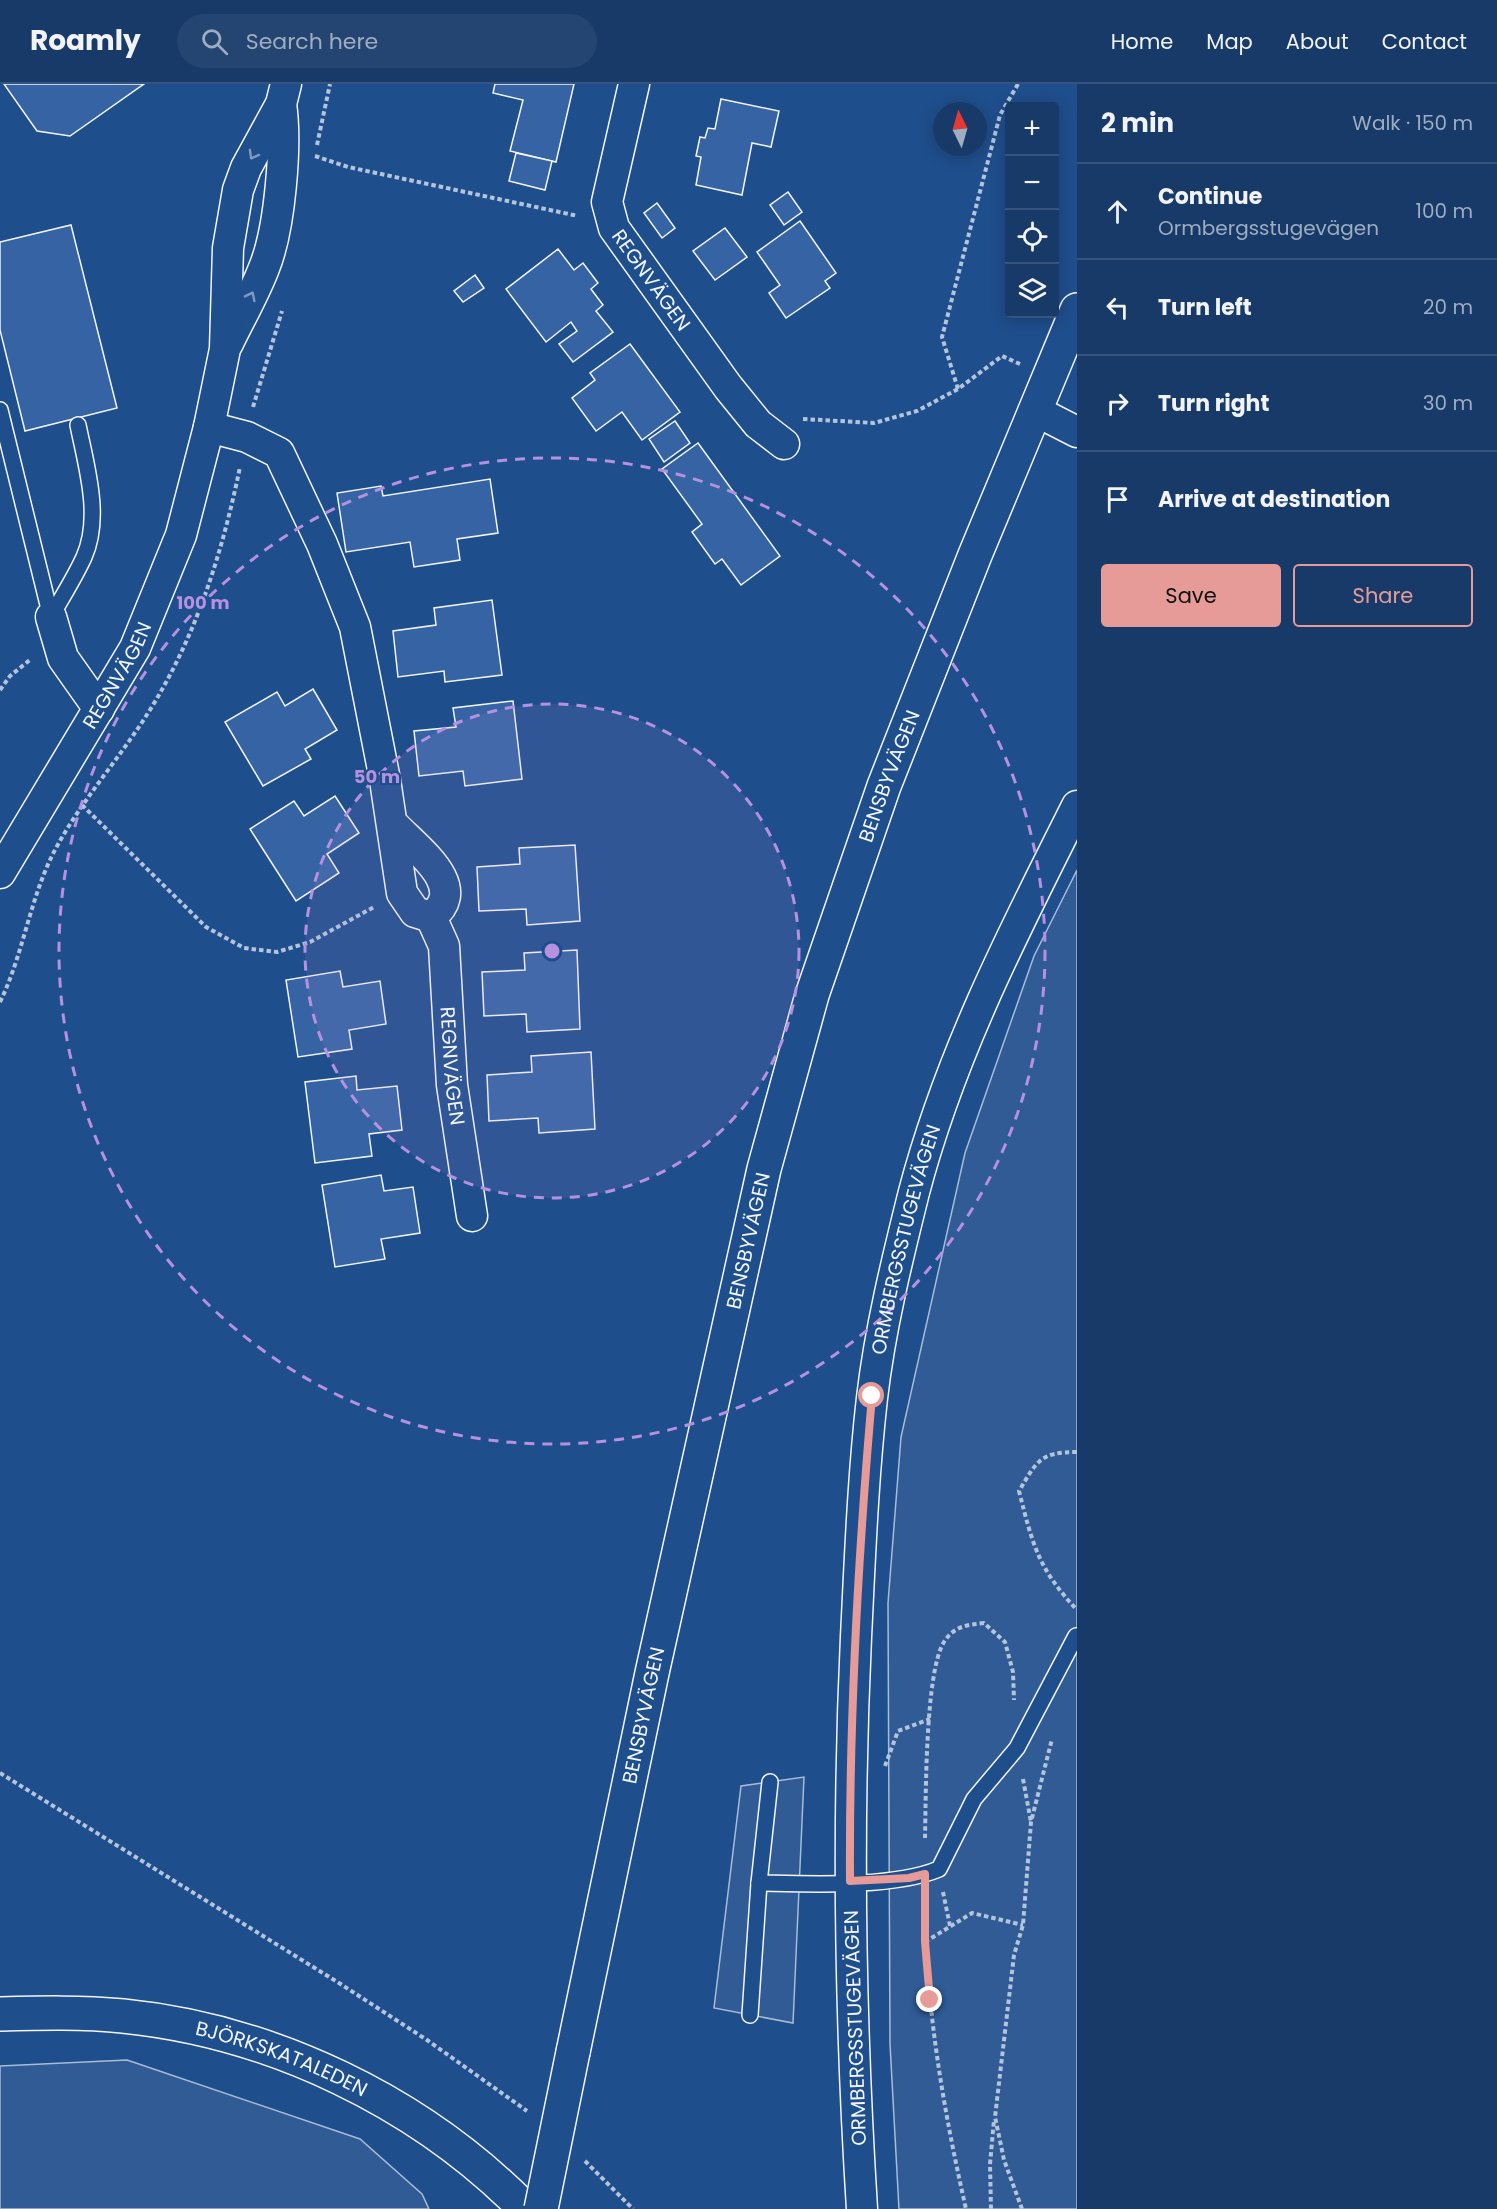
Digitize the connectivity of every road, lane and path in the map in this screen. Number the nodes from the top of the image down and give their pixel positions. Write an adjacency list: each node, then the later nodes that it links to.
1 (634, 84): 5 (street, REGNVÄGEN)
2 (1018, 84): 9 (path)
3 (284, 94): 7 (street, REGNVÄGEN, one-way to 3); 7 (street, REGNVÄGEN, one-way to 7)
4 (315, 156): 5 (path)
5 (608, 213): 12 (street, REGNVÄGEN)
6 (1077, 310): 8 (main road, BENSBYVÄGEN)
7 (225, 349): 14 (street, REGNVÄGEN)
8 (1047, 377): 9 (path); 10 (main road, BENSBYVÄGEN)
9 (958, 389): 12 (path)
10 (1034, 410): 15 (street); 45 (main road, BENSBYVÄGEN, bridge)
11 (1, 420): 17 (lane)
12 (758, 424): 16 (street, REGNVÄGEN)
13 (78, 425): 17 (lane)
14 (208, 427): 19 (street, REGNVÄGEN); 22 (street)
15 (1077, 432)
16 (784, 444)
17 (55, 630): 18 (path); 19 (street)
18 (0, 690)
19 (99, 709): 23 (street, REGNVÄGEN)
20 (82, 805): 24 (path)
21 (1077, 806): 34 (street, ORMBERGSSTUGEVÄGEN)
22 (392, 823): 24 (street); 25 (street)
23 (0, 873)
24 (402, 893): 25 (street)
25 (431, 917): 26 (street, REGNVÄGEN)
26 (472, 1216)
27 (1077, 1452): 28 (path)
28 (1077, 1610)
29 (1077, 1636): 30 (lane)
30 (1017, 1748): 33 (lane); 33 (path); 36 (path)
31 (0, 1773): 41 (path)
32 (770, 1782): 35 (lane)
33 (932, 1871): 34 (lane); 37 (path); 38 (path)
34 (850, 1881): 35 (lane); 47 (street, ORMBERGSSTUGEVÄGEN)
35 (759, 1883): 40 (lane)
36 (1023, 1925): 37 (path); 42 (path)
37 (951, 1926): 38 (path)
38 (925, 1942): 48 (path)
39 (0, 2014): 44 (main road, BJÖRKSKATALEDEN)
40 (750, 2015)
41 (534, 2116)
42 (995, 2117): 49 (path); 50 (path)
43 (582, 2158): 46 (path)
44 (525, 2209)
45 (540, 2209)
46 (633, 2209)
47 (862, 2209)
48 (966, 2209)
49 (991, 2209)
50 (1022, 2209)

